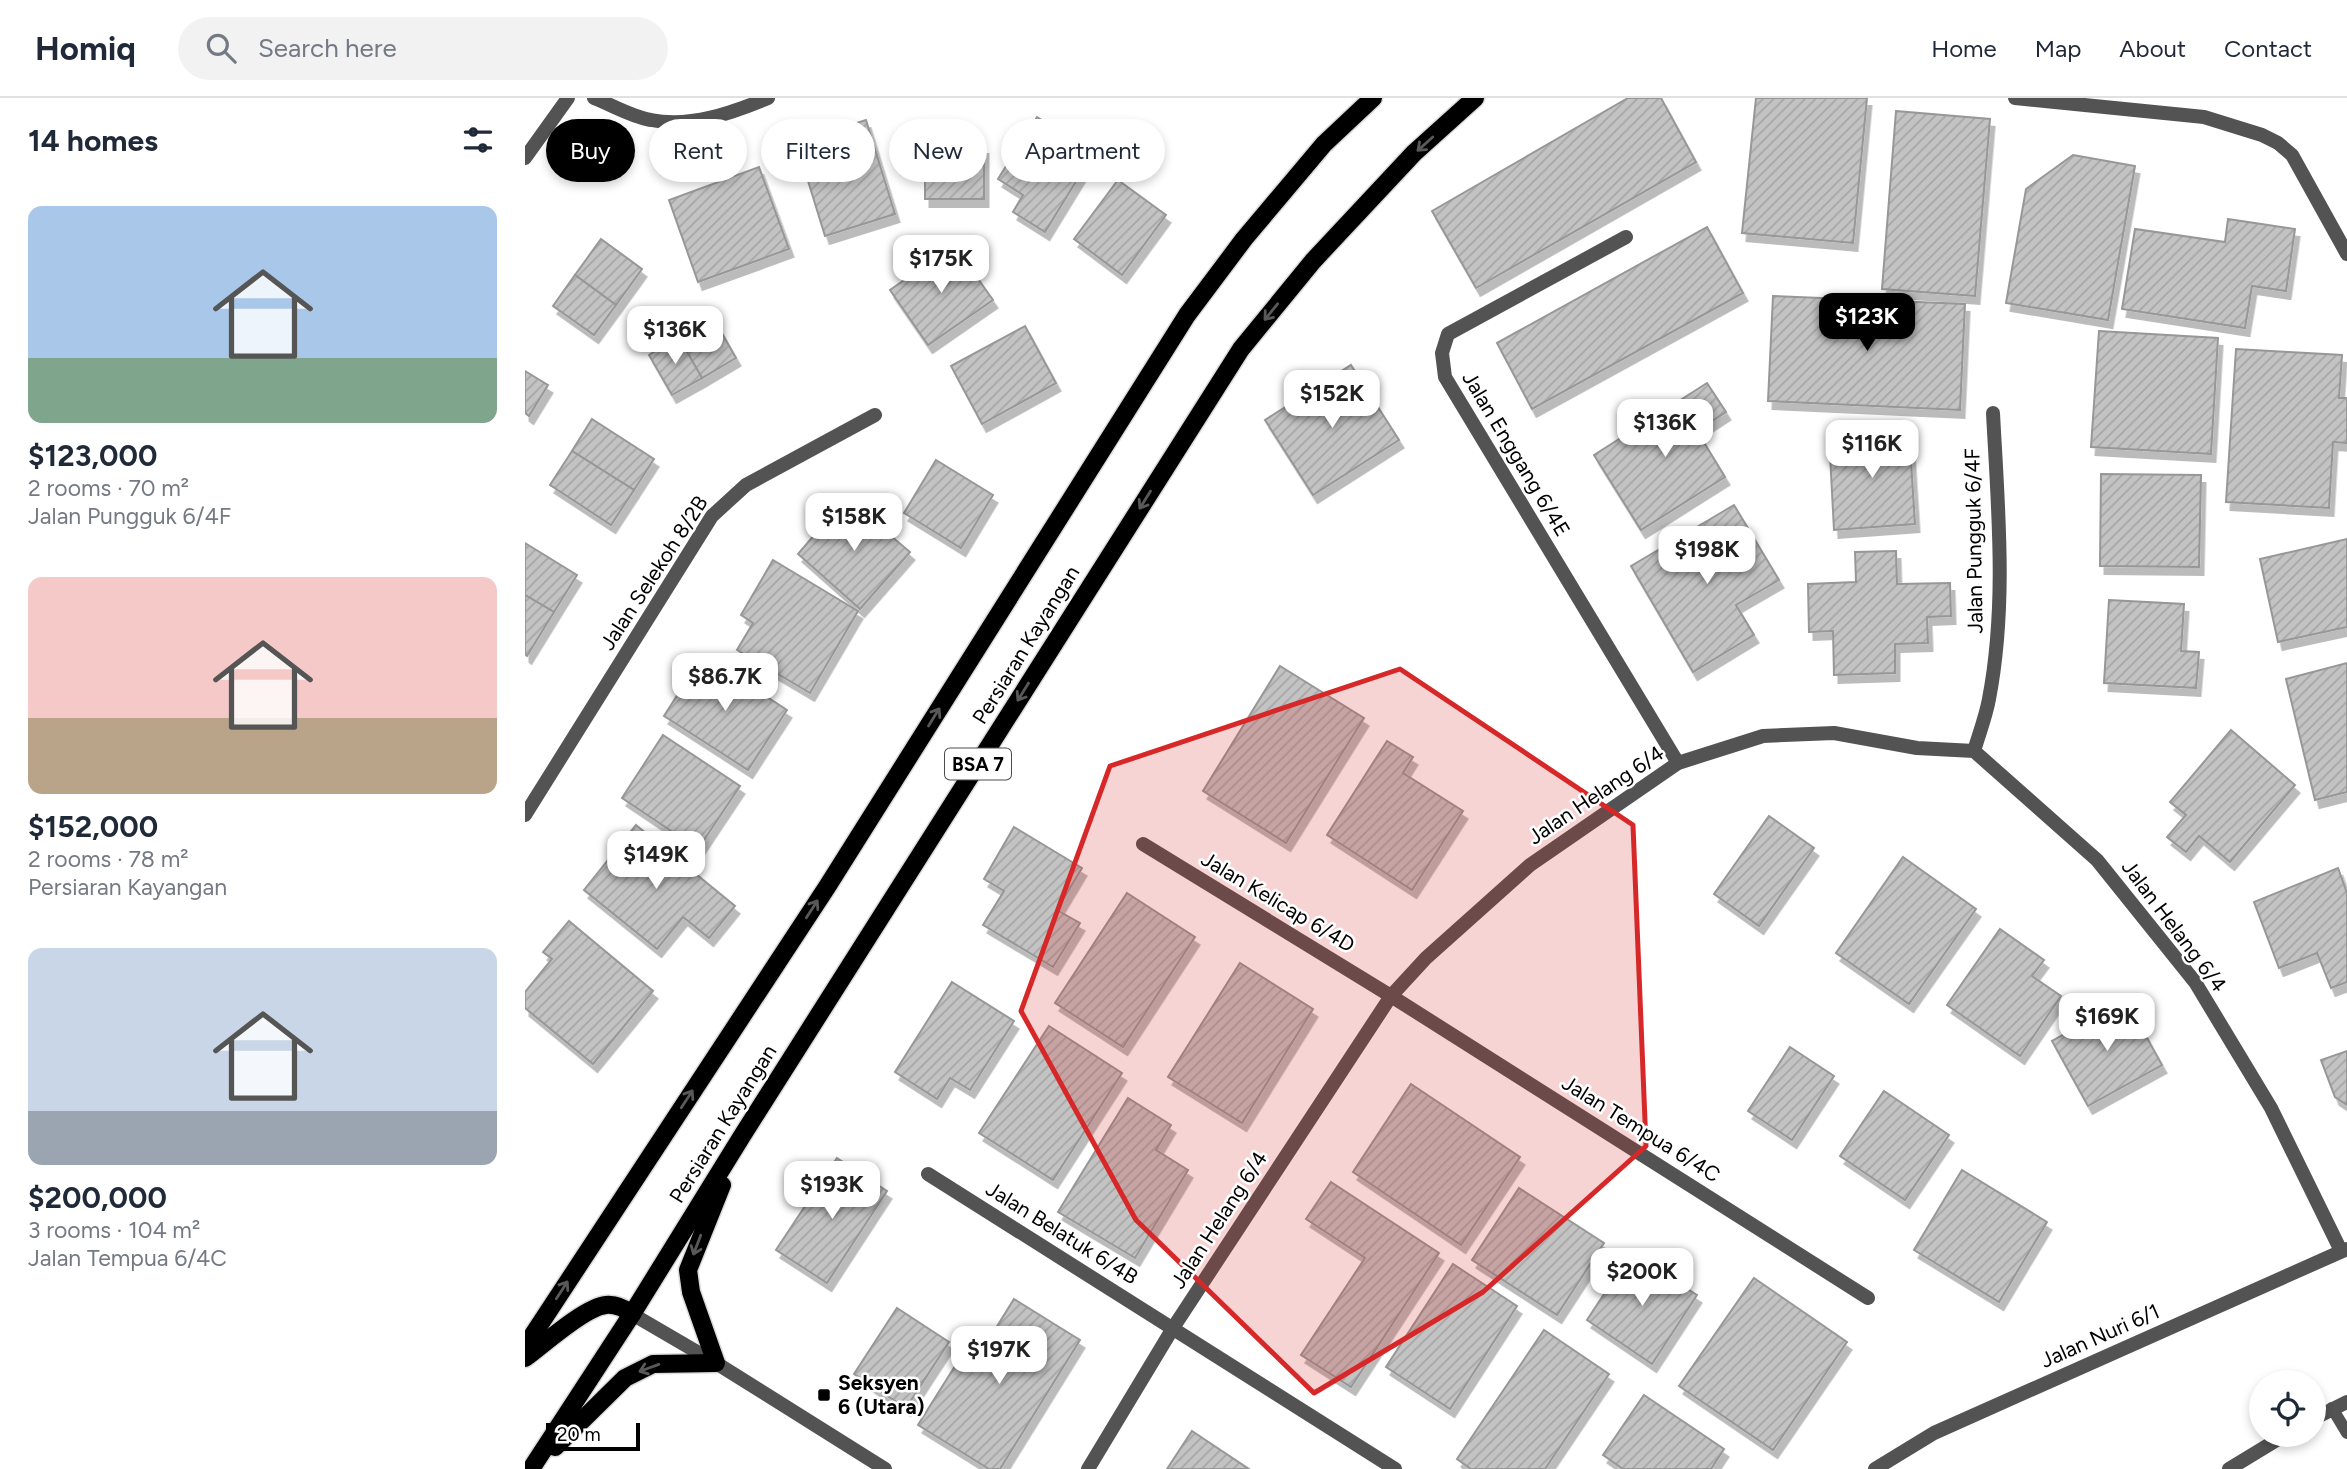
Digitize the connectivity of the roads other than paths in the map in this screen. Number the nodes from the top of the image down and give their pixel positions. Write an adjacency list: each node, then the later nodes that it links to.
1 (568, 98): 7 (street)
2 (594, 98): 3 (street)
3 (768, 98)
4 (1373, 98): 23 (main road, Persiaran Kayangan / BSA 7, one-way to 4)
5 (1475, 98): 17 (main road, Persiaran Kayangan / BSA 7, one-way to 17)
6 (2015, 98): 9 (street)
7 (525, 158)
8 (1626, 237): 13 (street, Jalan Enggang 6/4E)
9 (2347, 254)
10 (1993, 413): 12 (street, Jalan Pungguk 6/4F)
11 (875, 415): 14 (street, Jalan Selekoh 8/2B)
12 (1974, 751): 13 (street, Jalan Helang 6/4); 19 (street, Jalan Helang 6/4)
13 (1678, 763): 16 (street, Jalan Helang 6/4)
14 (525, 814)
15 (1143, 844): 16 (street, Jalan Kelicap 6/4D)
16 (1391, 996): 20 (street, Jalan Tempua 6/4C); 22 (street, Jalan Helang 6/4)
17 (742, 1136): 21 (main road, Persiaran Kayangan / BSA 7); 25 (main road, one-way to 25)
18 (928, 1174): 22 (street, Jalan Belatuk 6/4B)
19 (2344, 1250): 35 (street, Jalan Nuri 6/1)
20 (1868, 1298)
21 (632, 1314): 24 (main road); 25 (street); 31 (main road, Persiaran Kayangan / BSA 7)
22 (1173, 1328): 33 (street, Jalan Helang 6/4); 34 (street, Jalan Belatuk 6/4B)
23 (525, 1347)
24 (525, 1358)
25 (716, 1363): 31 (main road, one-way to 31); 32 (street)
26 (2347, 1402): 27 (street)
27 (2332, 1408): 28 (street); 29 (lane)
28 (2326, 1411)
29 (2347, 1433)
30 (2265, 1447): 36 (street)
31 (532, 1469)
32 (885, 1469)
33 (1088, 1469)
34 (1395, 1469)
35 (1875, 1469)
36 (2229, 1469)

